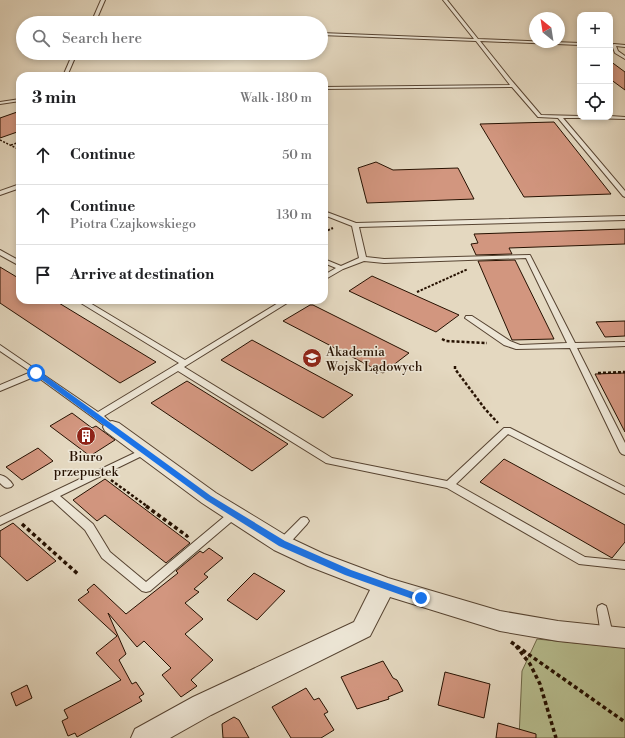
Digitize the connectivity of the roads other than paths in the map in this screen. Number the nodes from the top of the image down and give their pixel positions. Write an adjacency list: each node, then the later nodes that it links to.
1 (103, 0): 3 (lane)
2 (445, 0): 5 (lane)
3 (96, 16)
4 (328, 34): 5 (lane)
5 (477, 40): 6 (lane); 13 (lane)
6 (577, 44)
7 (613, 45): 8 (lane)
8 (625, 46)
9 (613, 47): 10 (lane)
10 (625, 58)
11 (72, 60): 12 (lane)
12 (67, 72)
13 (513, 86): 14 (lane); 17 (lane)
14 (328, 88)
15 (16, 101): 16 (lane)
16 (0, 103)
17 (560, 116): 18 (lane); 23 (lane)
18 (577, 117)
19 (613, 118): 20 (lane)
20 (625, 118)
21 (16, 187): 22 (lane)
22 (0, 193)
23 (625, 195)
24 (328, 215): 26 (lane)
25 (625, 218): 26 (lane)
26 (355, 225): 28 (lane)
27 (0, 252): 29 (lane)
28 (363, 259): 31 (lane); 37 (lane)
29 (16, 262)
30 (328, 263): 31 (lane)
31 (341, 268): 32 (lane)
32 (328, 276)
33 (86, 304): 39 (lane)
34 (281, 304): 39 (lane)
35 (469, 318): 37 (lane)
36 (625, 344): 37 (lane)
37 (573, 345): 44 (lane)
38 (0, 347): 40 (lane)
39 (182, 365): 42 (lane); 47 (lane)
40 (36, 373): 41 (lane); 42 (lane)
41 (0, 388)
42 (105, 422): 43 (street)
43 (145, 451): 49 (lane); 50 (street)
44 (625, 452)
45 (0, 478): 46 (lane)
46 (8, 485)
47 (449, 485): 48 (lane); 54 (lane)
48 (625, 491)
49 (53, 496): 50 (lane); 51 (lane)
50 (234, 514): 53 (street)
51 (0, 521)
52 (304, 521): 53 (lane)
53 (282, 544): 55 (street)
54 (625, 565)
55 (384, 586): 57 (street); 58 (street)
56 (602, 609): 57 (lane)
57 (616, 637)
58 (144, 738)

